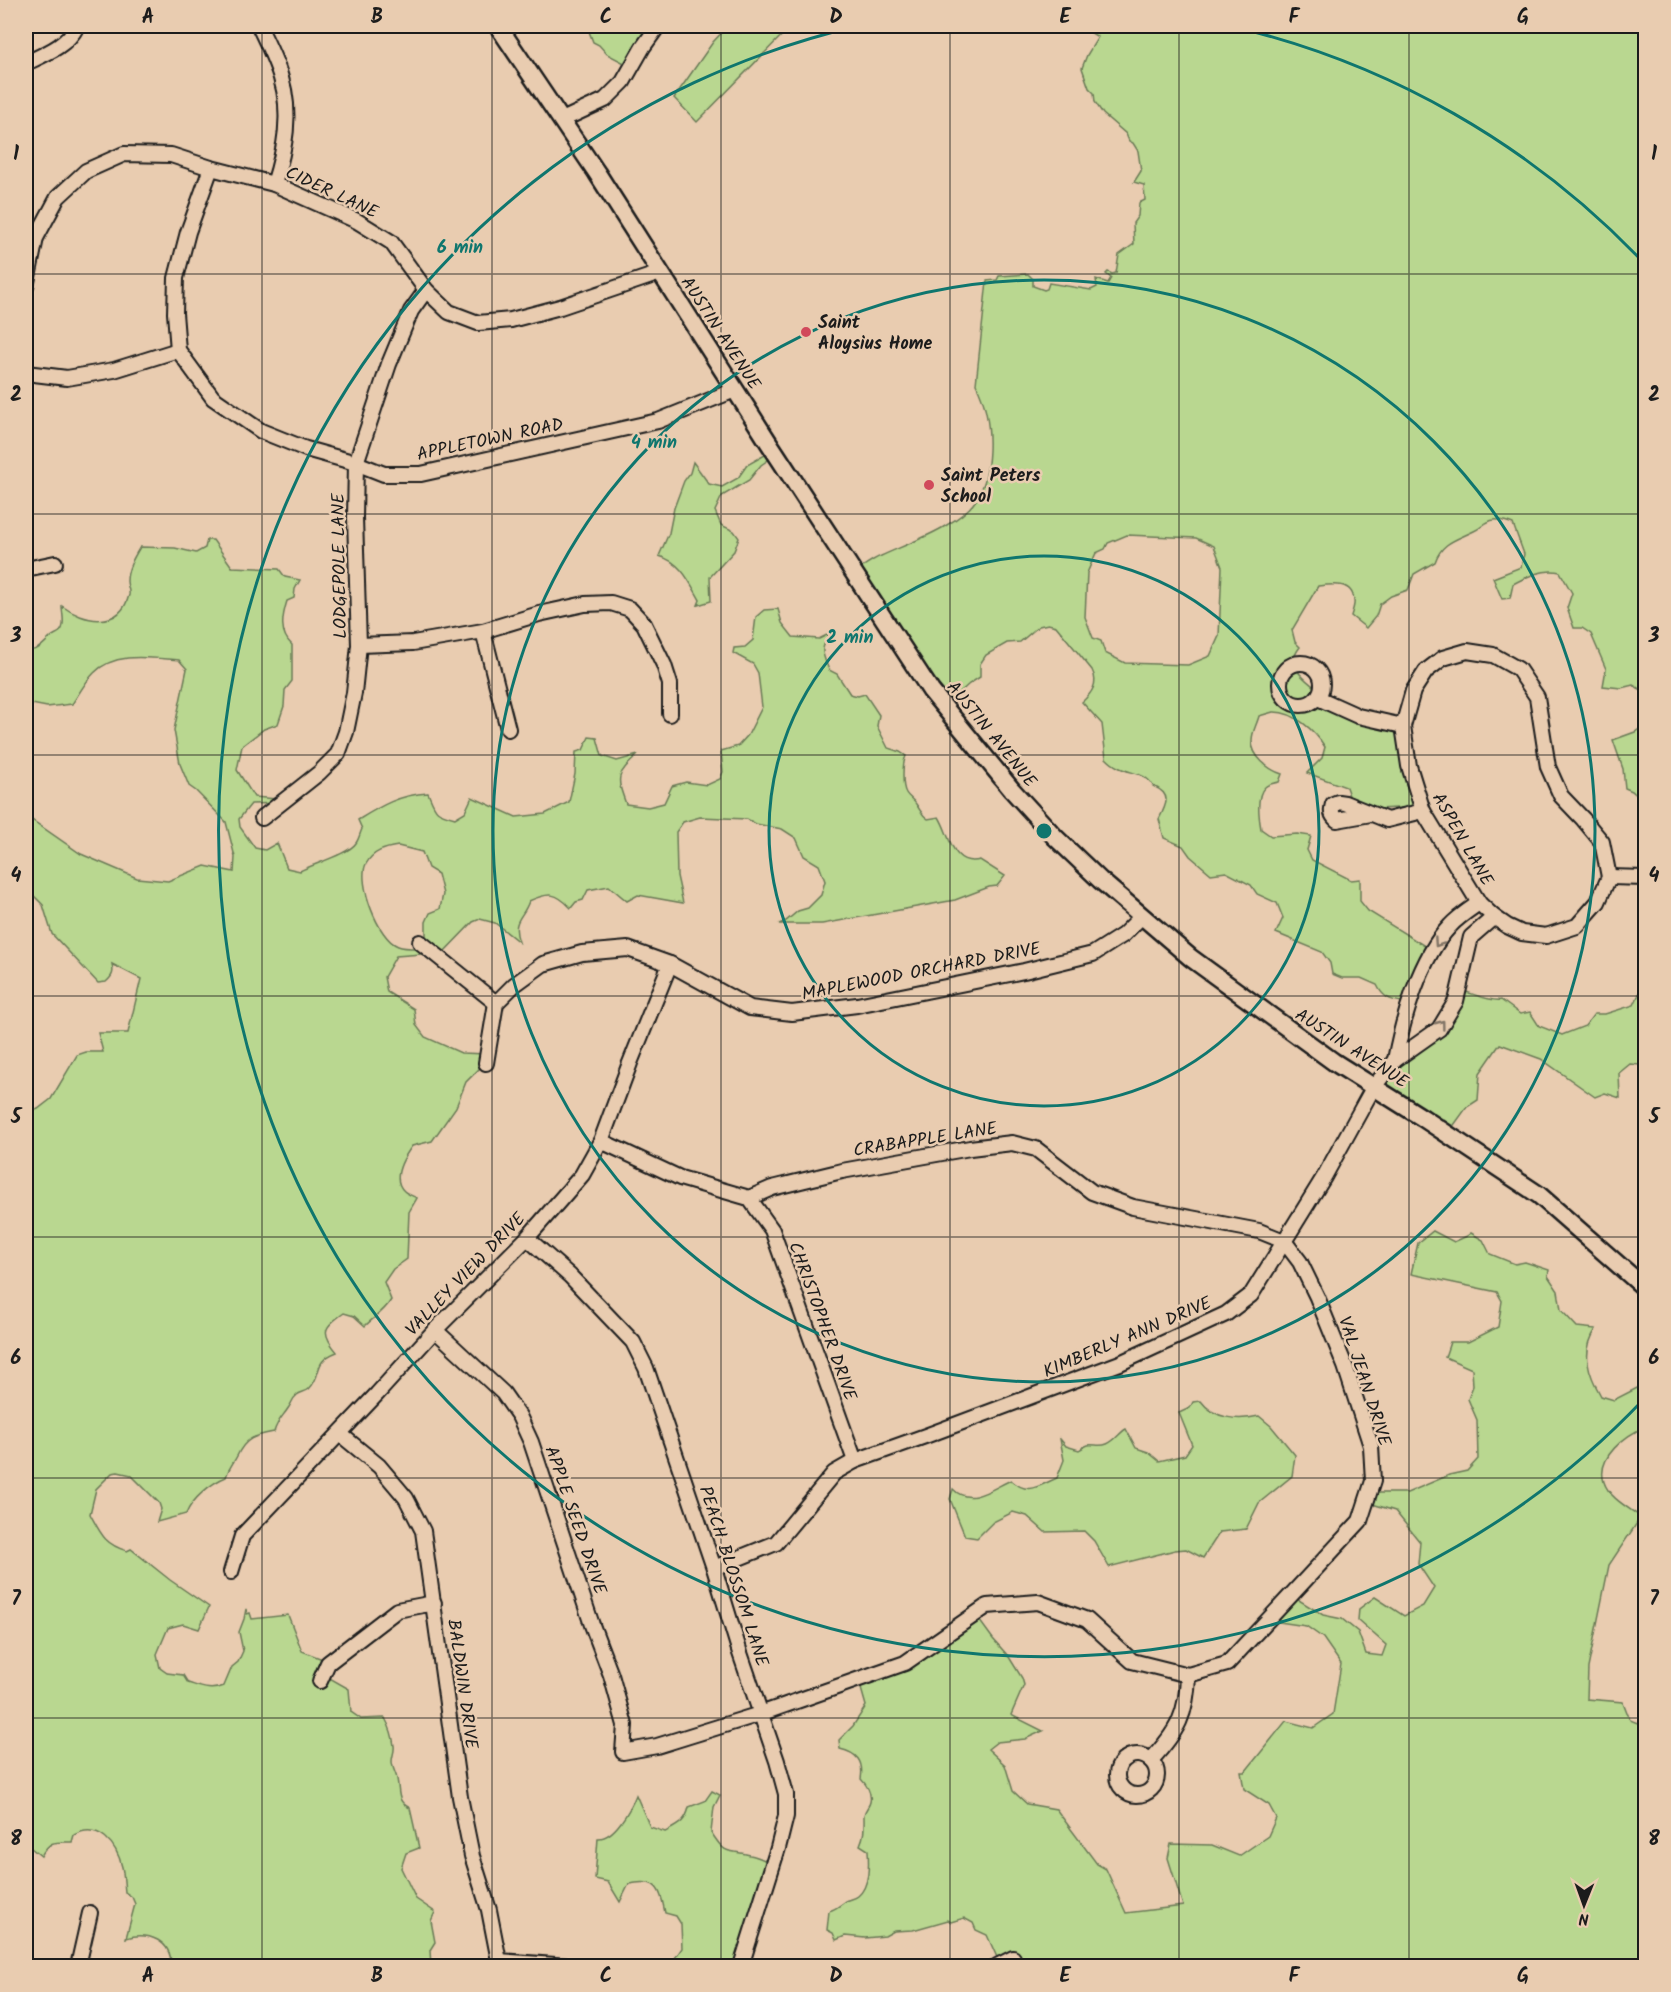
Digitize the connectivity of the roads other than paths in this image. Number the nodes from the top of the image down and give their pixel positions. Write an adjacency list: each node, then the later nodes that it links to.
1 (77, 26): 5 (street)
2 (259, 26): 8 (street)
3 (498, 26): 6 (street, AUSTIN AVENUE)
4 (658, 26): 6 (street)
5 (26, 63)
6 (562, 120): 9 (street, AUSTIN AVENUE)
7 (211, 168): 8 (street, CIDER LANE); 10 (street, CIDER LANE); 12 (street)
8 (274, 184): 11 (street, CIDER LANE)
9 (660, 273): 11 (street, CIDER LANE); 14 (street, AUSTIN AVENUE)
10 (26, 287)
11 (426, 290): 15 (street, LODGEPOLE LANE)
12 (178, 350): 13 (street); 15 (street, APPLETOWN ROAD)
13 (26, 373)
14 (735, 390): 15 (street, APPLETOWN ROAD); 30 (street, AUSTIN AVENUE)
15 (356, 463): 19 (street, LODGEPOLE LANE)
16 (56, 563): 17 (street)
17 (26, 569)
18 (483, 632): 19 (street); 21 (street); 23 (street)
19 (359, 645): 26 (street, LODGEPOLE LANE)
20 (1318, 698): 22 (street)
21 (670, 714)
22 (1403, 726): 24 (street, ASPEN LANE); 27 (street, ASPEN LANE)
23 (508, 729)
24 (1423, 811): 25 (street); 29 (street, ASPEN LANE)
25 (1371, 813)
26 (262, 818)
27 (1609, 877): 28 (street); 31 (street, ASPEN LANE)
28 (1646, 878)
29 (1479, 903): 31 (street, ASPEN LANE); 35 (street, ASPEN LANE, one-way to 35)
30 (1141, 917): 33 (street, MAPLEWOOD ORCHARD DRIVE); 37 (street, AUSTIN AVENUE)
31 (1494, 917): 35 (street, ASPEN LANE, one-way to 31)
32 (420, 942): 34 (street)
33 (670, 964): 34 (street, MAPLEWOOD ORCHARD DRIVE); 38 (street, VALLEY VIEW DRIVE)
34 (496, 1003): 36 (street)
35 (1395, 1060): 37 (street, ASPEN LANE)
36 (486, 1063)
37 (1373, 1088): 41 (street, KIMBERLY ANN DRIVE); 42 (street, AUSTIN AVENUE)
38 (601, 1141): 39 (street); 40 (street, VALLEY VIEW DRIVE)
39 (749, 1198): 41 (street, CRABAPPLE LANE); 45 (street, CHRISTOPHER DRIVE)
40 (527, 1238): 43 (street, VALLEY VIEW DRIVE); 46 (street, PEACH BLOSSOM LANE)
41 (1284, 1242): 45 (street, KIMBERLY ANN DRIVE); 49 (street, VAL JEAN DRIVE)
42 (1646, 1289)
43 (435, 1330): 44 (street, VALLEY VIEW DRIVE); 52 (street, APPLE SEED DRIVE)
44 (339, 1434): 47 (street, VALLEY VIEW DRIVE); 48 (street, BALDWIN DRIVE)
45 (855, 1461): 46 (street, KIMBERLY ANN DRIVE)
46 (714, 1568): 51 (street, PEACH BLOSSOM LANE)
47 (231, 1572)
48 (434, 1603): 50 (street); 56 (street, BALDWIN DRIVE)
49 (1188, 1675): 51 (street, VAL JEAN DRIVE); 53 (street)
50 (320, 1681)
51 (760, 1714): 52 (street, VAL JEAN DRIVE); 59 (street, PEACH BLOSSOM LANE)
52 (623, 1752)
53 (1151, 1760)
54 (90, 1913): 57 (street)
55 (1013, 1958): 60 (street)
56 (500, 1964): 58 (street)
57 (78, 1966)
58 (569, 1966)
59 (741, 1966)
60 (997, 1966)

